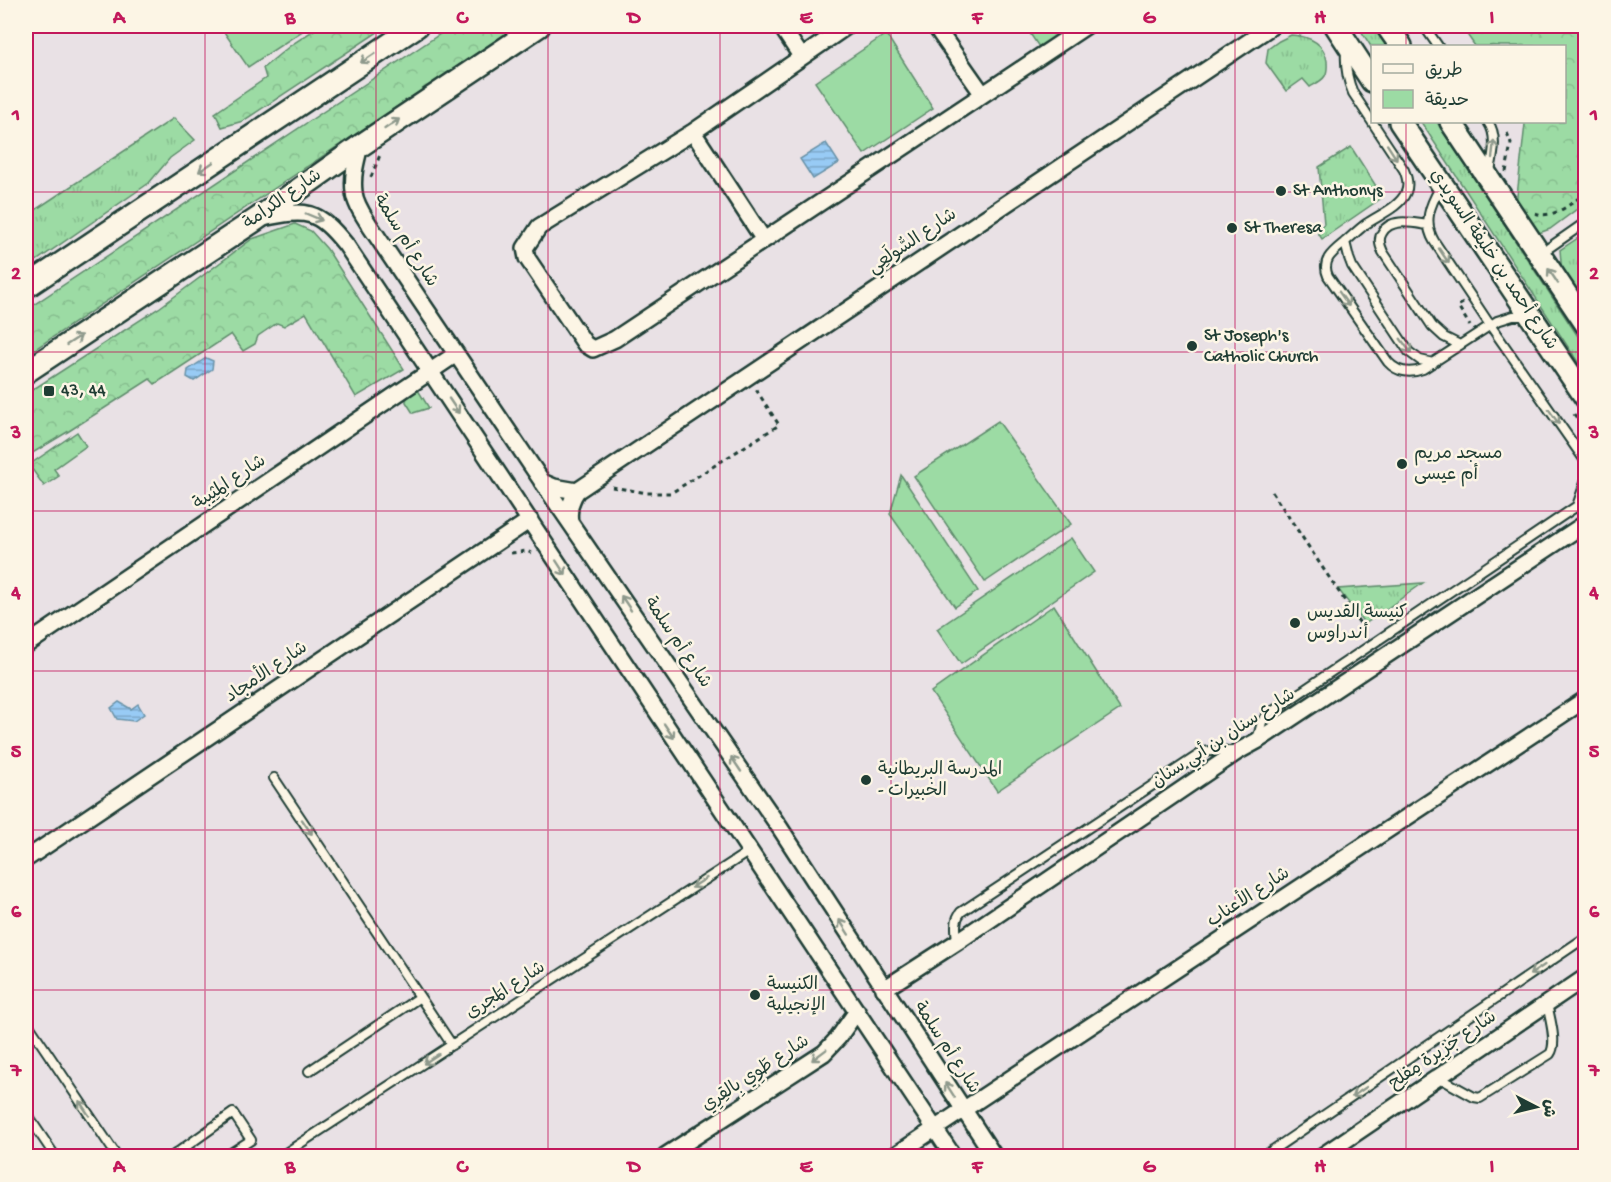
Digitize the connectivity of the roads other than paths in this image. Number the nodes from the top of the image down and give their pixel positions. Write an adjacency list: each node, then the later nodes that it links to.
1 (417, 26): 32 (main road, one-way to 32)
2 (539, 26): 23 (main road, شارع الكرامة, one-way to 2)
3 (781, 26): 14 (street)
4 (847, 26): 14 (street)
5 (935, 26): 16 (street)
6 (1086, 26): 16 (street)
7 (1272, 26): 45 (street, شارع السُّولَعِي)
8 (1336, 26): 11 (main road)
9 (1387, 26): 12 (main road)
10 (1424, 26): 13 (lane)
11 (1348, 44): 15 (main road); 17 (lane, one-way to 17)
12 (1400, 45)
13 (1437, 45)
14 (801, 56): 22 (street)
15 (1371, 79)
16 (982, 93): 29 (street)
17 (1371, 120)
18 (1373, 123): 30 (lane, one-way to 30)
19 (1401, 123): 25 (main road, شارع أحمد بن خليفة السويدي)
20 (1451, 123): 24 (main road)
21 (1489, 123): 24 (lane, one-way to 21)
22 (693, 132): 29 (street); 29 (street)
23 (360, 146): 26 (main road, شارع الكرامة); 37 (street, شارع أم سلمة)
24 (1498, 178): 31 (main road)
25 (1442, 184): 28 (lane); 33 (main road, شارع أحمد بن خليفة السويدي)
26 (257, 219): 39 (street, one-way to 39); 40 (main road, شارع الكرامة, one-way to 26)
27 (1586, 222): 31 (lane)
28 (1428, 225): 35 (lane, one-way to 35); 36 (lane)
29 (764, 240)
30 (1345, 242): 38 (lane, one-way to 38); 38 (lane, one-way to 38)
31 (1538, 255): 34 (main road, one-way to 31)
32 (26, 288)
33 (1531, 316): 35 (lane); 41 (main road, شارع أحمد بن خليفة السويدي)
34 (1586, 324)
35 (1490, 325): 36 (lane); 42 (lane, one-way to 42)
36 (1460, 345): 38 (lane)
37 (456, 354): 39 (street, شارع المِثِيبة); 44 (street, شارع أم سلمة)
38 (1433, 363)
39 (430, 371): 48 (street, one-way to 48); 51 (street, شارع المِثِيبة)
40 (26, 372)
41 (1586, 398)
42 (1586, 462)
43 (1586, 480): 46 (lane)
44 (542, 482): 45 (street); 49 (street, شارع أم سلمة)
45 (577, 490): 49 (street)
46 (1577, 506): 47 (lane); 53 (lane)
47 (1586, 516)
48 (530, 520): 56 (street, one-way to 56); 57 (street, شارع الأمجاد)
49 (570, 522): 61 (street, شارع أم سلمة, one-way to 49)
50 (1586, 523): 53 (street, شارع سنان بن أبي سنان)
51 (26, 645)
52 (1586, 699): 69 (street, شارع الأعناب)
53 (1257, 741): 54 (street, شارع سنان بن أبي سنان)
54 (1237, 752): 59 (street, شارع سنان بن أبي سنان); 59 (lane)
55 (274, 778): 62 (lane, one-way to 62)
56 (748, 852): 64 (street); 66 (lane, شارع المَجرى, one-way to 66)
57 (26, 860)
58 (1586, 937): 82 (lane, one-way to 82)
59 (957, 942): 61 (street, شارع سنان بن أبي سنان)
60 (1586, 977): 63 (street, شارع جَزِيرة مِفلِح)
61 (884, 989): 69 (street, شارع أم سلمة, one-way to 61)
62 (420, 997): 66 (lane); 67 (lane)
63 (1547, 1003): 68 (street, شارع جَزِيرة مِفلِح); 68 (lane)
64 (857, 1011): 71 (street); 78 (street, شارع طَوِي بِالقِرِي, one-way to 78)
65 (26, 1021): 74 (lane, one-way to 65)
66 (452, 1045): 77 (lane, شارع المَجرى, one-way to 77)
67 (309, 1071)
68 (1438, 1077): 83 (street, شارع جَزِيرة مِفلِح)
69 (963, 1110): 71 (street, شارع الأعناب); 81 (street, شارع أم سلمة)
70 (26, 1113): 73 (lane)
71 (934, 1130): 79 (street, شارع الأعناب); 80 (street)
72 (1586, 1152): 84 (street)
73 (55, 1156)
74 (117, 1156)
75 (174, 1156): 76 (lane)
76 (226, 1156)
77 (281, 1156)
78 (665, 1156)
79 (894, 1156)
80 (953, 1156)
81 (994, 1156)
82 (1264, 1156)
83 (1322, 1156)
84 (1579, 1156)

